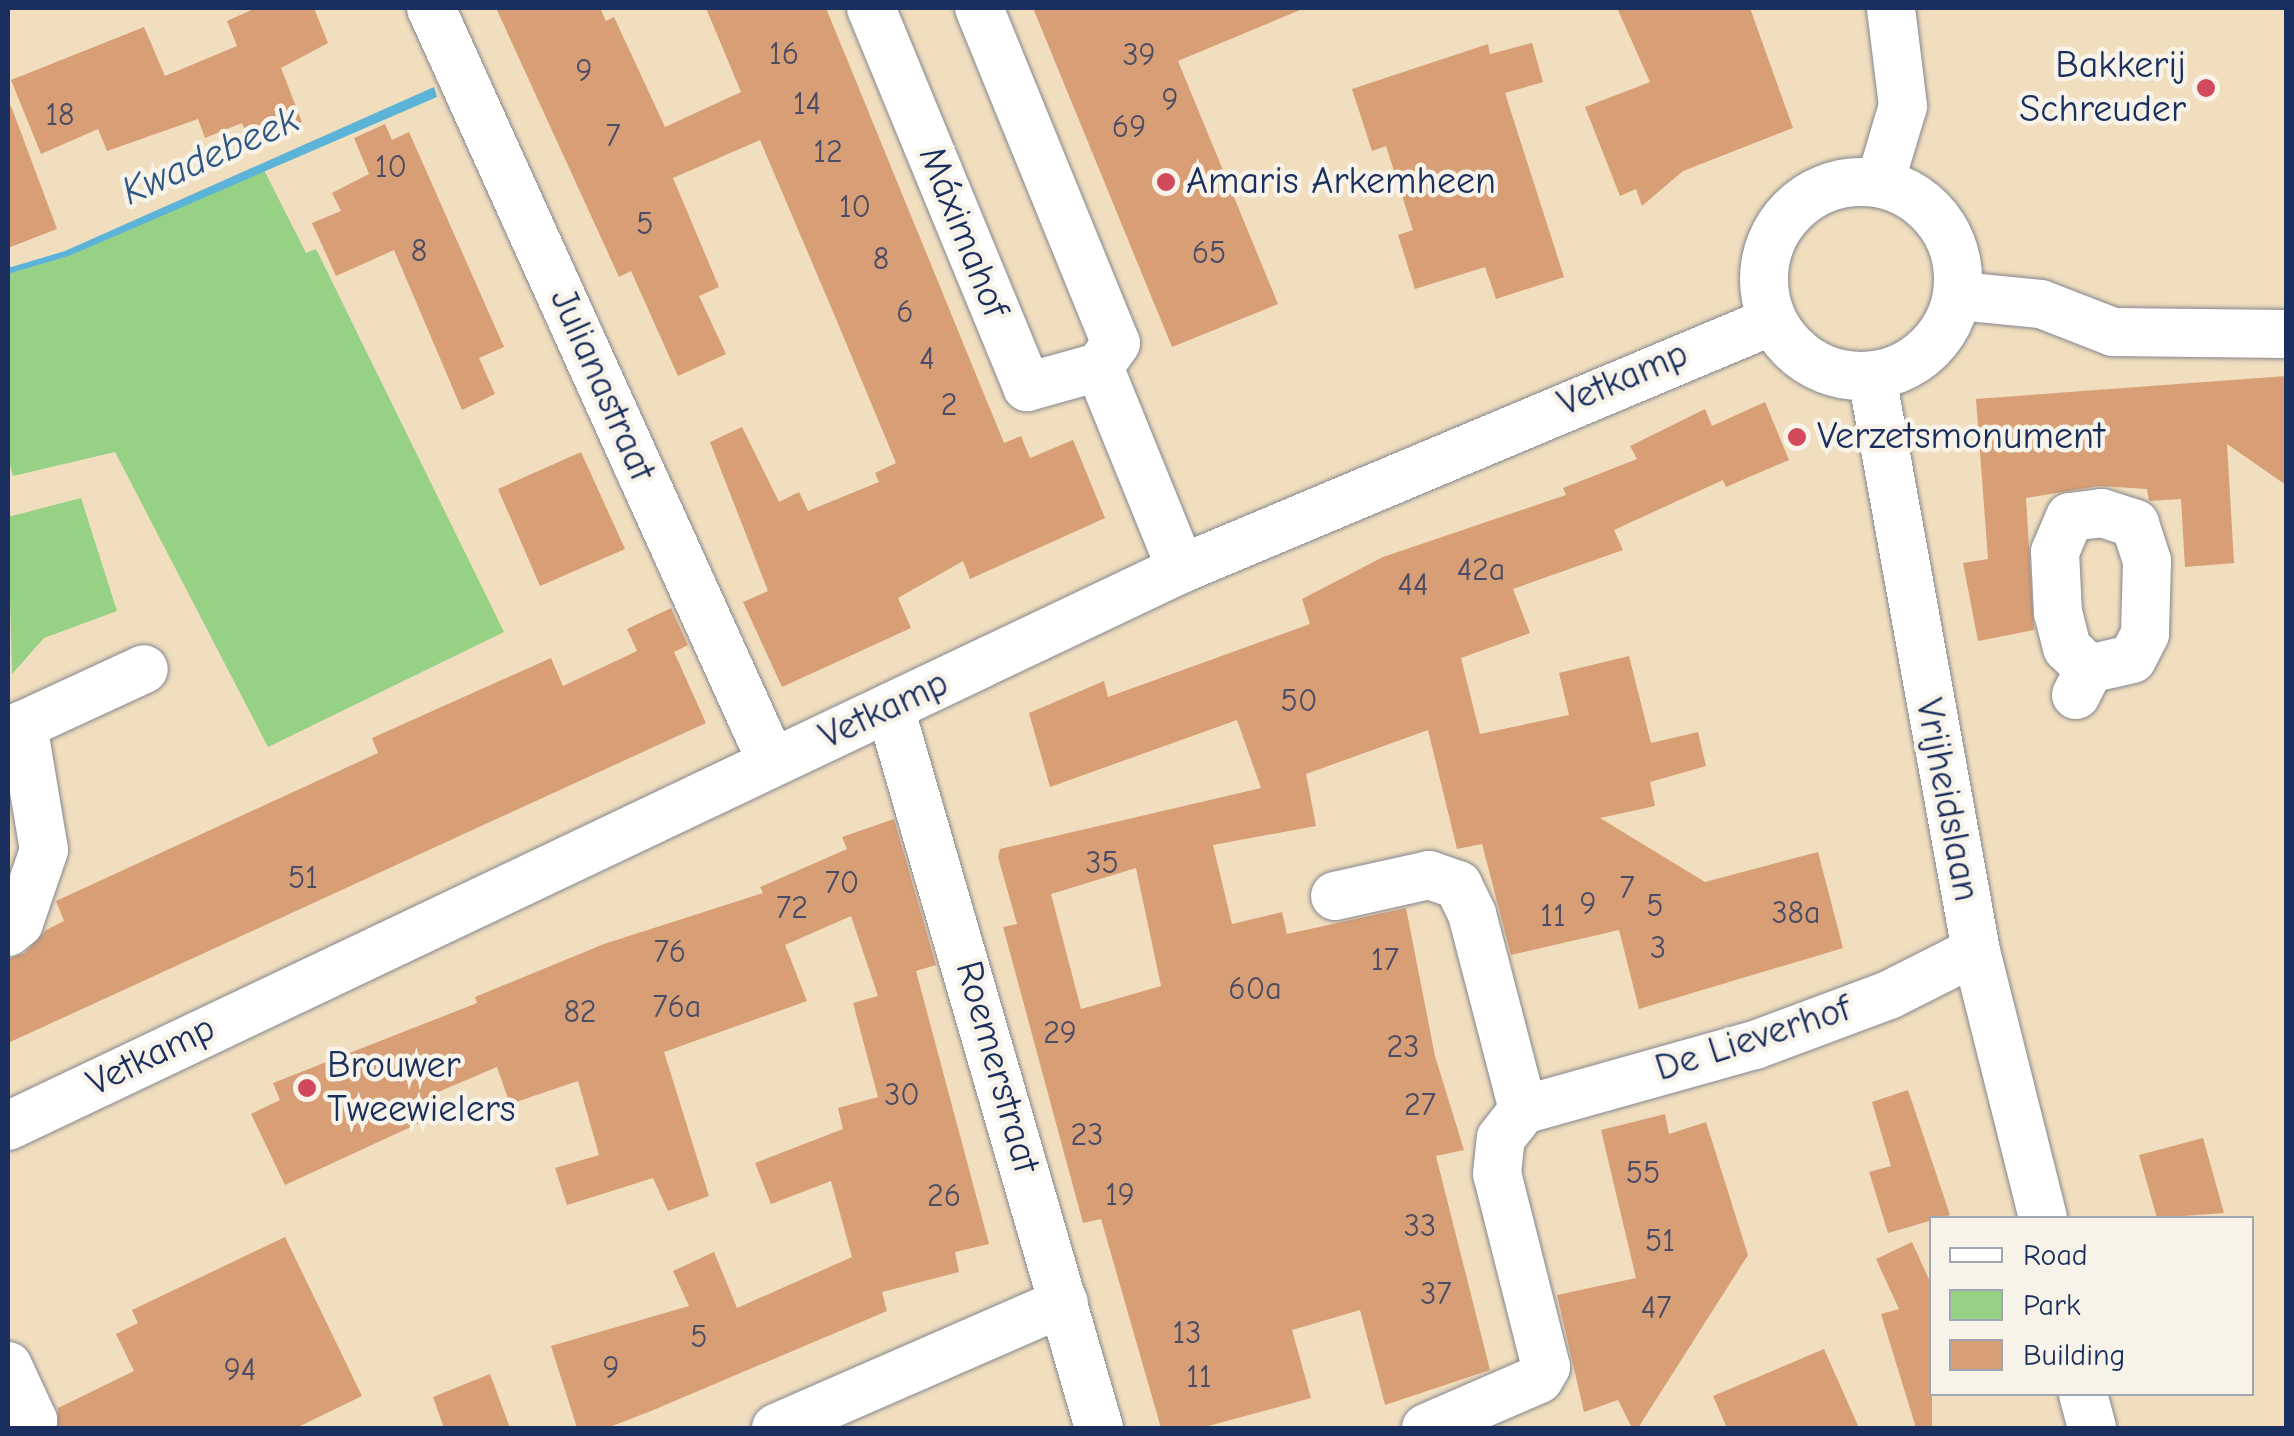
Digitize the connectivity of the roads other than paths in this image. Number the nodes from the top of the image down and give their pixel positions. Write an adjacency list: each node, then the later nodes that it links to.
1 (431, 8): 14 (street, Julianastraat)
2 (871, 8): 9 (street, Máximahof)
3 (979, 8): 9 (street)
4 (1891, 8): 5 (street)
5 (1880, 183): 6 (street); 7 (street)
6 (1959, 296): 8 (street); 10 (street)
7 (1772, 321): 10 (street); 11 (street, Vetkamp)
8 (2286, 334)
9 (1099, 367): 11 (street)
10 (1872, 377): 17 (street, Vrijheidslaan)
11 (1181, 569): 13 (street, Vetkamp)
12 (144, 669): 16 (street)
13 (890, 708): 14 (street, Vetkamp); 21 (street, Roemerstraat)
14 (772, 763): 19 (street, Vetkamp)
15 (1335, 896): 18 (street)
16 (8, 932)
17 (1976, 952): 18 (street, De Lieverhof); 20 (street, Vrijheidslaan)
18 (1523, 1110): 27 (street)
19 (8, 1126)
20 (2042, 1216)
21 (1064, 1302): 25 (street); 26 (street, Roemerstraat)
22 (8, 1366): 24 (street)
23 (2084, 1396): 28 (street)
24 (14, 1428)
25 (776, 1428)
26 (1099, 1428)
27 (1426, 1428)
28 (2092, 1428)

